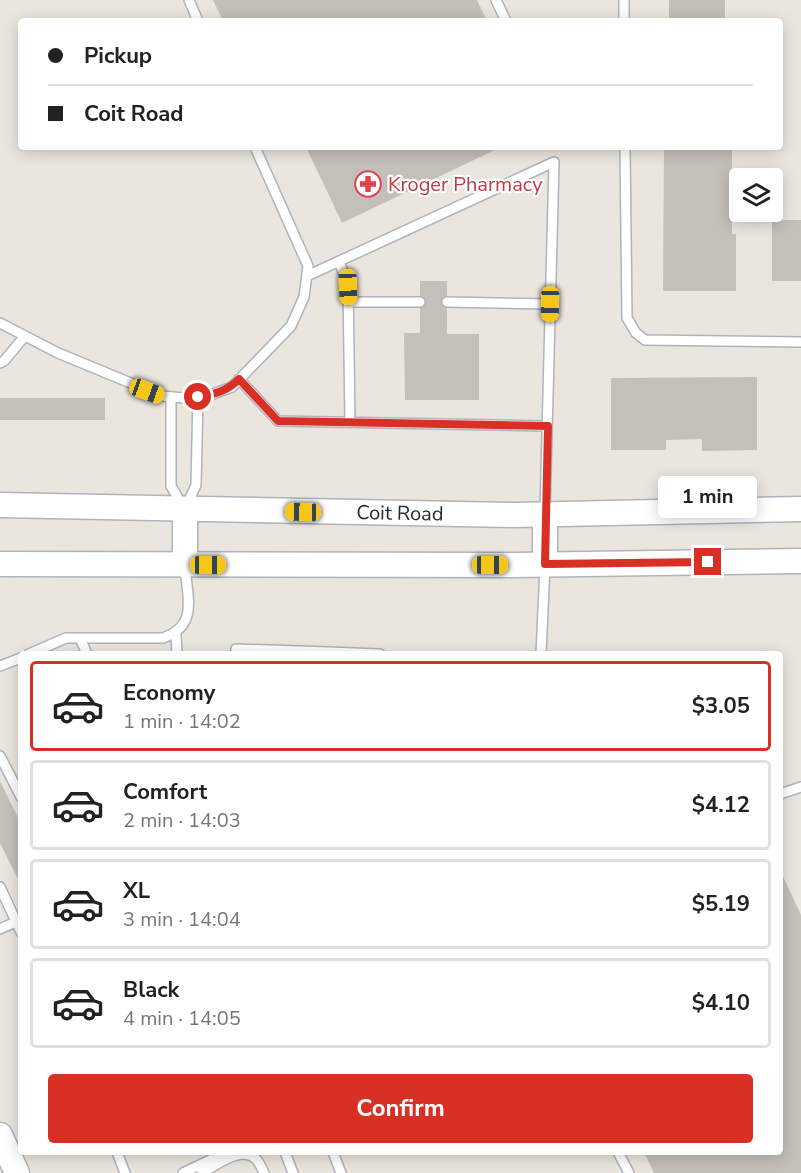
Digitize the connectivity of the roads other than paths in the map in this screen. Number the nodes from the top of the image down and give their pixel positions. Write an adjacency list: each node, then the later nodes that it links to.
1 (189, 0): 4 (lane)
2 (496, 0): 5 (lane)
3 (624, 0): 6 (lane)
4 (197, 18)
5 (505, 18)
6 (624, 18)
7 (256, 150): 10 (lane)
8 (625, 150): 17 (lane)
9 (339, 261): 10 (lane); 11 (lane); 14 (lane)
10 (307, 276): 19 (lane)
11 (349, 302): 12 (lane); 22 (lane)
12 (420, 302)
13 (447, 302): 14 (lane)
14 (550, 304): 23 (lane)
15 (0, 324): 16 (lane)
16 (25, 336): 18 (lane); 20 (lane)
17 (801, 342)
18 (0, 363)
19 (239, 379): 21 (lane); 22 (lane)
20 (171, 397): 21 (lane); 25 (lane)
21 (198, 397): 25 (lane)
22 (350, 422): 23 (lane)
23 (548, 426): 27 (lane)
24 (0, 505): 25 (main road, Coit Road)
25 (185, 509): 27 (main road, Coit Road); 31 (main road)
26 (801, 509): 27 (main road, Coit Road)
27 (545, 514): 30 (main road)
28 (801, 561): 30 (main road)
29 (0, 564): 31 (main road)
30 (545, 564): 31 (main road); 39 (lane)
31 (185, 565): 32 (lane)
32 (176, 634): 33 (lane); 36 (lane)
33 (80, 638): 34 (lane); 35 (lane)
34 (36, 651)
35 (86, 651)
36 (177, 651)
37 (236, 651): 38 (lane)
38 (282, 651)
39 (541, 651)
40 (18, 659): 41 (lane)
41 (0, 666)
42 (0, 756): 44 (lane)
43 (801, 787): 45 (lane)
44 (18, 791)
45 (783, 793)
46 (0, 886): 47 (lane)
47 (18, 919)
48 (18, 921): 49 (lane)
49 (0, 929)
50 (0, 1136): 58 (main road)
51 (118, 1155): 59 (lane)
52 (221, 1155): 60 (lane)
53 (234, 1155): 61 (lane)
54 (249, 1155): 62 (lane)
55 (286, 1155): 63 (lane)
56 (334, 1155): 64 (lane)
57 (620, 1155): 65 (lane)
58 (17, 1173)
59 (125, 1173)
60 (183, 1173)
61 (202, 1173)
62 (264, 1173)
63 (293, 1173)
64 (341, 1173)
65 (629, 1173)

